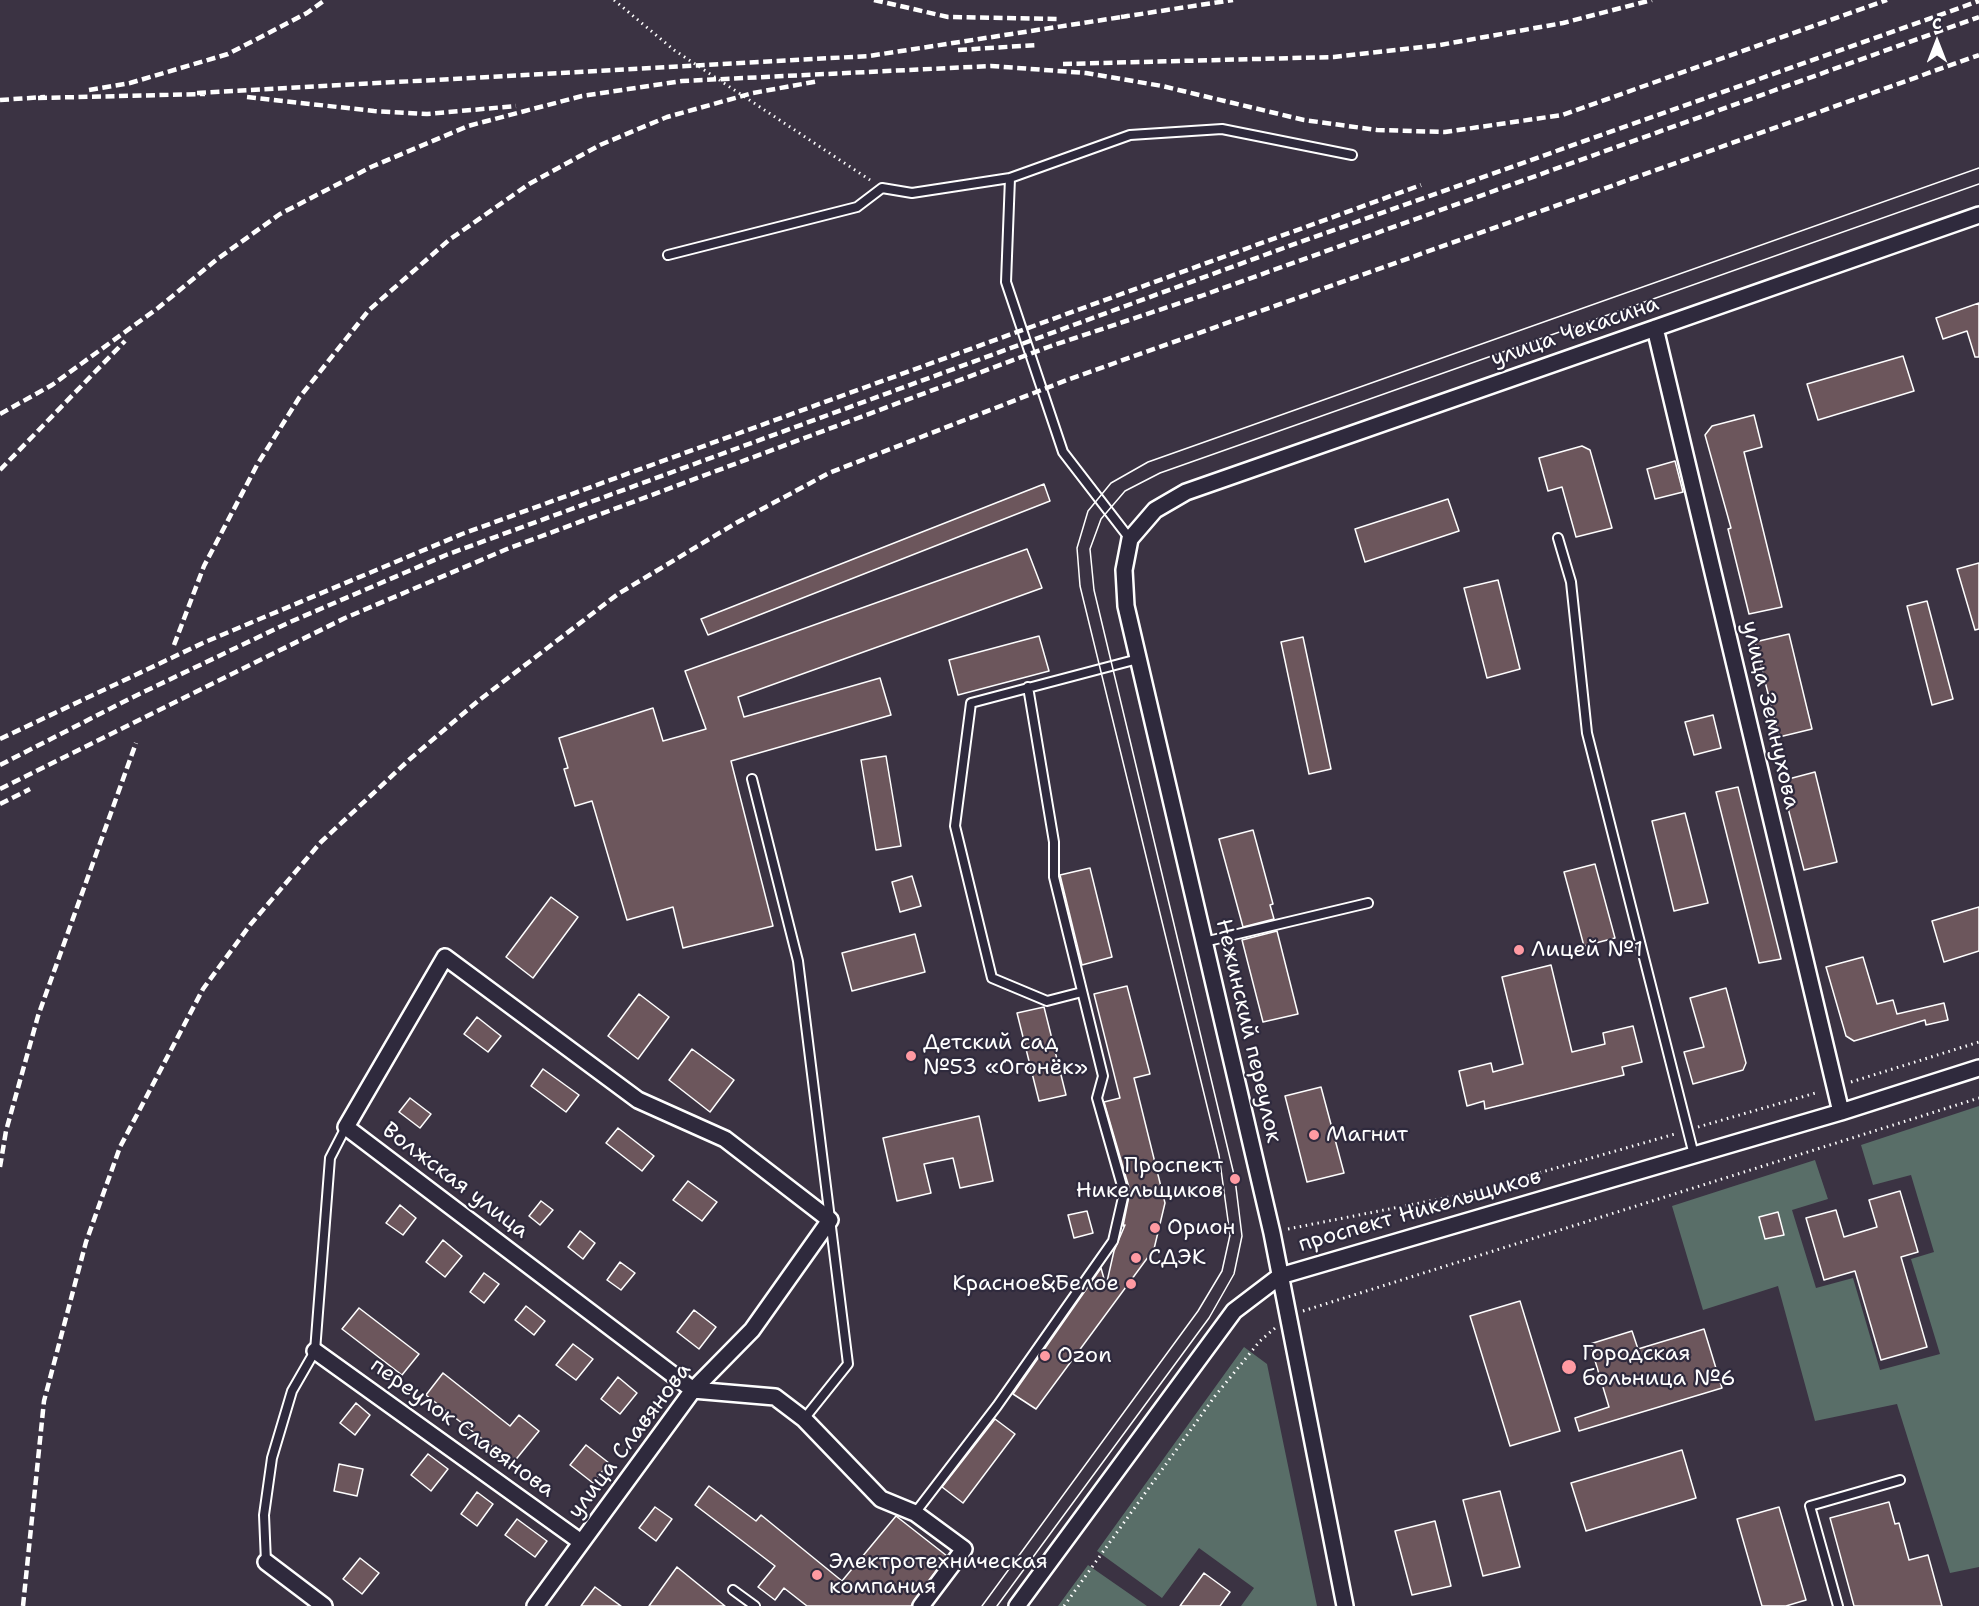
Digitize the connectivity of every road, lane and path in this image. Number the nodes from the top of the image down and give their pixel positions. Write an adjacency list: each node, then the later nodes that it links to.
1 (614, 0): 4 (path)
2 (1352, 155): 3 (lane)
3 (1010, 178): 4 (lane); 10 (lane)
4 (882, 188): 6 (lane)
5 (1979, 215): 7 (street, улица Чекасина)
6 (668, 255)
7 (1655, 328): 8 (street, улица Чекасина); 19 (street, улица Земнухова)
8 (1186, 492): 10 (street, Нежинский переулок)
9 (1558, 538): 23 (lane)
10 (1130, 539): 11 (street, Нежинский переулок)
11 (1138, 659): 12 (lane); 15 (street, Нежинский переулок)
12 (1028, 687): 16 (lane); 16 (lane)
13 (752, 778): 25 (lane)
14 (1368, 903): 15 (lane)
15 (1204, 942): 26 (street, Нежинский переулок)
16 (1082, 992): 33 (lane)
17 (1979, 1042): 19 (path)
18 (1979, 1068): 21 (street, проспект Никельщиков)
19 (1835, 1088): 21 (street, улица Земнухова); 23 (path)
20 (1979, 1098): 28 (path)
21 (1841, 1112): 24 (street, проспект Никельщиков)
22 (346, 1127): 25 (street, Волжская улица); 29 (lane); 30 (street, Волжская улица)
23 (1687, 1130): 24 (lane); 26 (path)
24 (1694, 1155): 27 (street, проспект Никельщиков)
25 (830, 1220): 30 (street, улица Славянова); 31 (lane)
26 (1272, 1233): 27 (street, Нежинский переулок)
27 (1280, 1276): 28 (street, Нежинский переулок); 41 (street, проспект Никельщиков)
28 (1288, 1317): 42 (path); 43 (street, Нежинский переулок)
29 (315, 1351): 34 (street, переулок Славянова); 35 (lane)
30 (693, 1390): 31 (street); 34 (street, улица Славянова)
31 (804, 1419): 33 (street)
32 (1900, 1480): 44 (lane)
33 (915, 1513): 40 (street)
34 (581, 1542): 38 (street, улица Славянова)
35 (266, 1562): 37 (street)
36 (733, 1590): 39 (lane)
37 (324, 1606)
38 (535, 1606)
39 (755, 1606)
40 (921, 1606)
41 (1017, 1606)
42 (1064, 1606)
43 (1346, 1606)
44 (1838, 1606)

